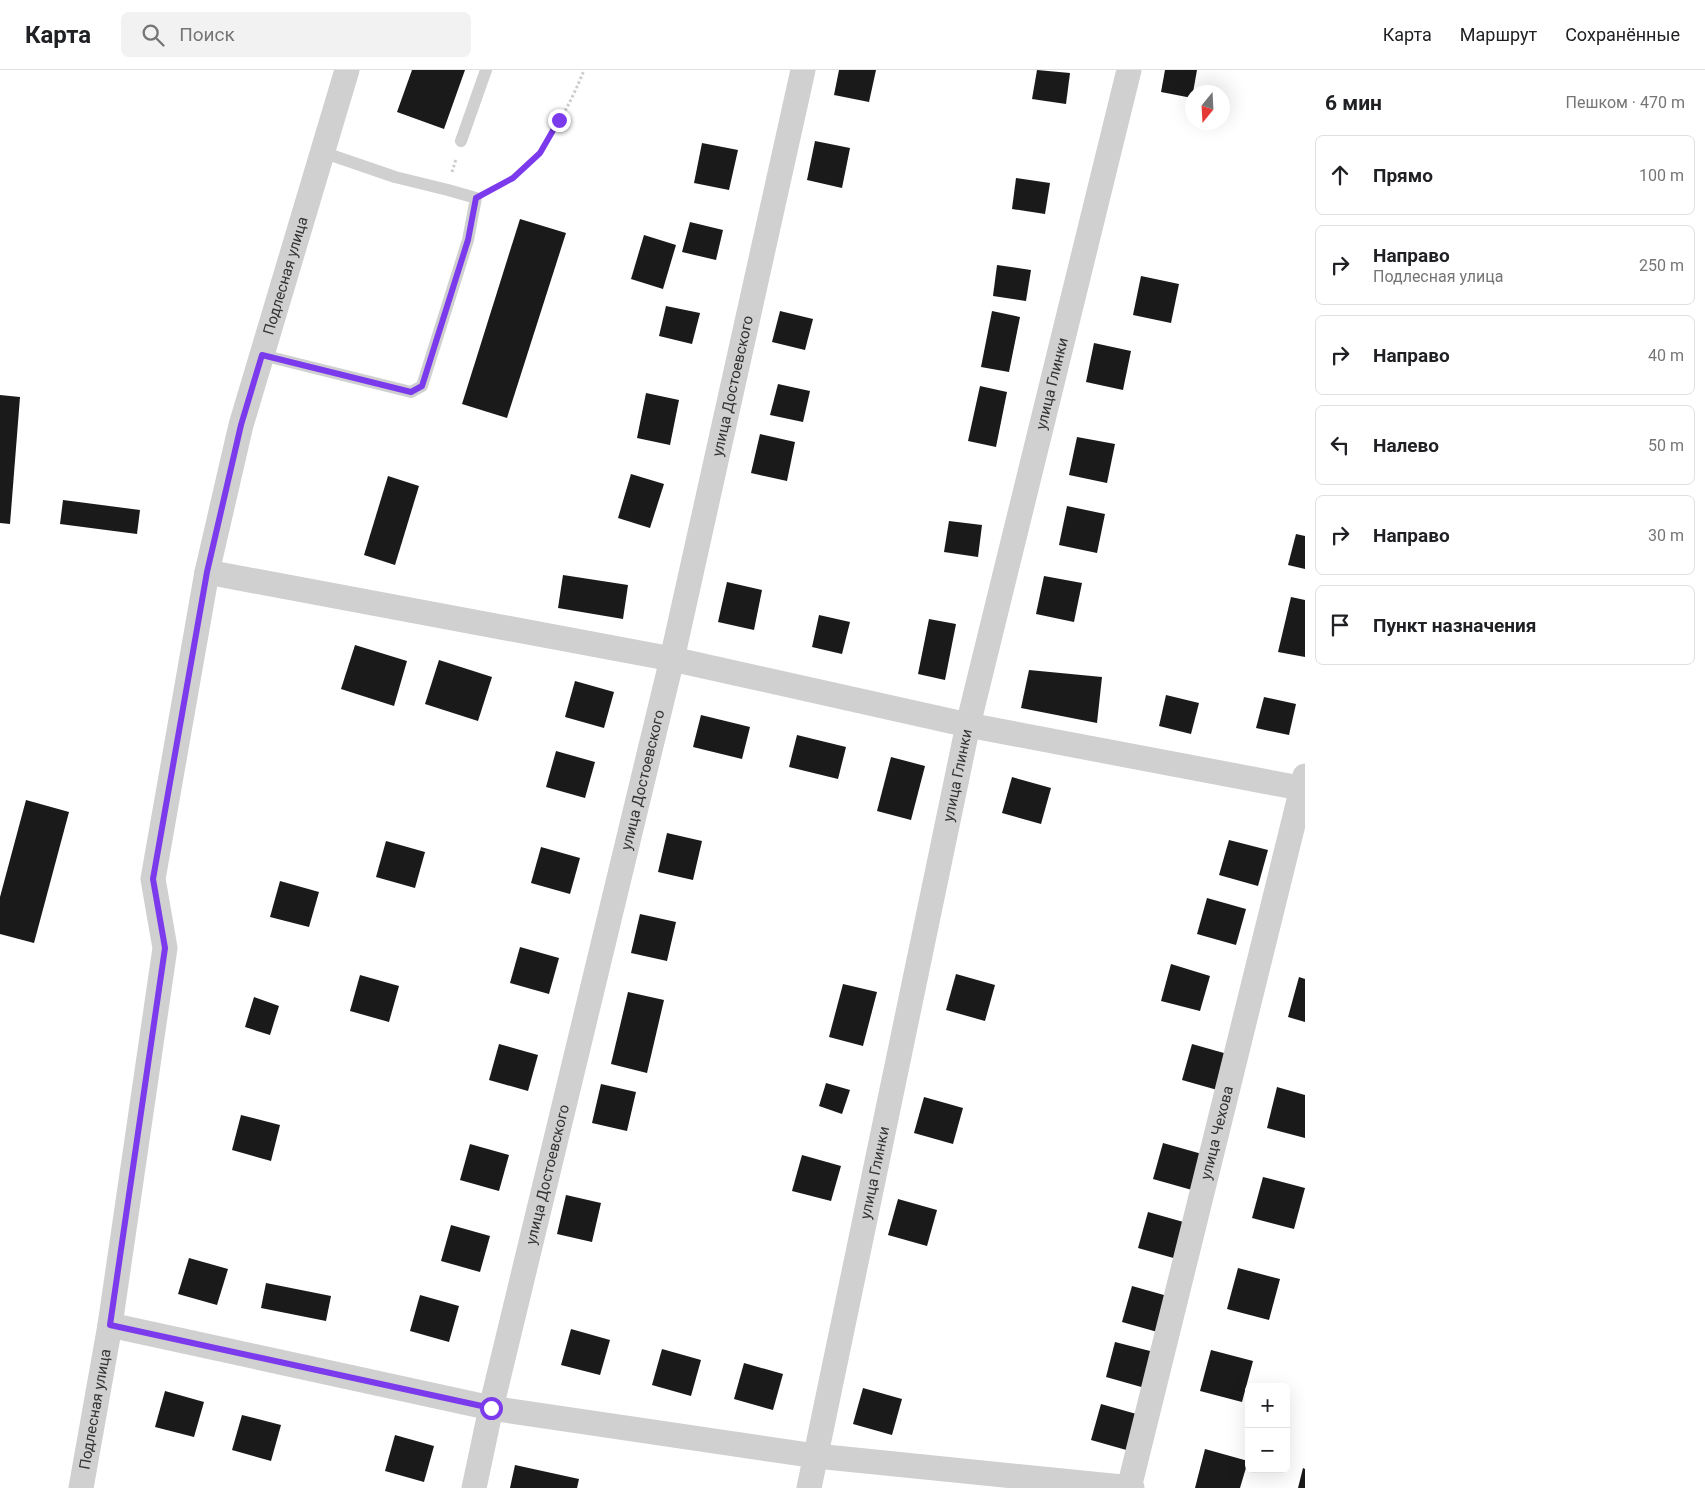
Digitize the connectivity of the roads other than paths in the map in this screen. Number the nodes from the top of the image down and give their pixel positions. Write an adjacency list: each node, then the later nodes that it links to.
1 (346, 70): 6 (street, Подлесная улица)
2 (486, 70): 5 (lane)
3 (803, 70): 9 (street, улица Достоевского)
4 (1129, 70): 10 (street, улица Глинки)
5 (461, 141)
6 (322, 152): 7 (street, Подлесная улица); 7 (lane)
7 (262, 355): 8 (street, Подлесная улица)
8 (207, 572): 9 (street); 12 (street, Подлесная улица)
9 (672, 659): 10 (street); 13 (street, улица Достоевского)
10 (968, 724): 11 (street); 14 (street, улица Глинки)
11 (1304, 784): 18 (street, улица Чехова)
12 (110, 1325): 13 (street); 15 (street, Подлесная улица)
13 (491, 1408): 14 (street); 16 (street, улица Достоевского)
14 (816, 1456): 17 (street, улица Глинки); 18 (street)
15 (80, 1488)
16 (474, 1488)
17 (809, 1488)
18 (1130, 1488)

